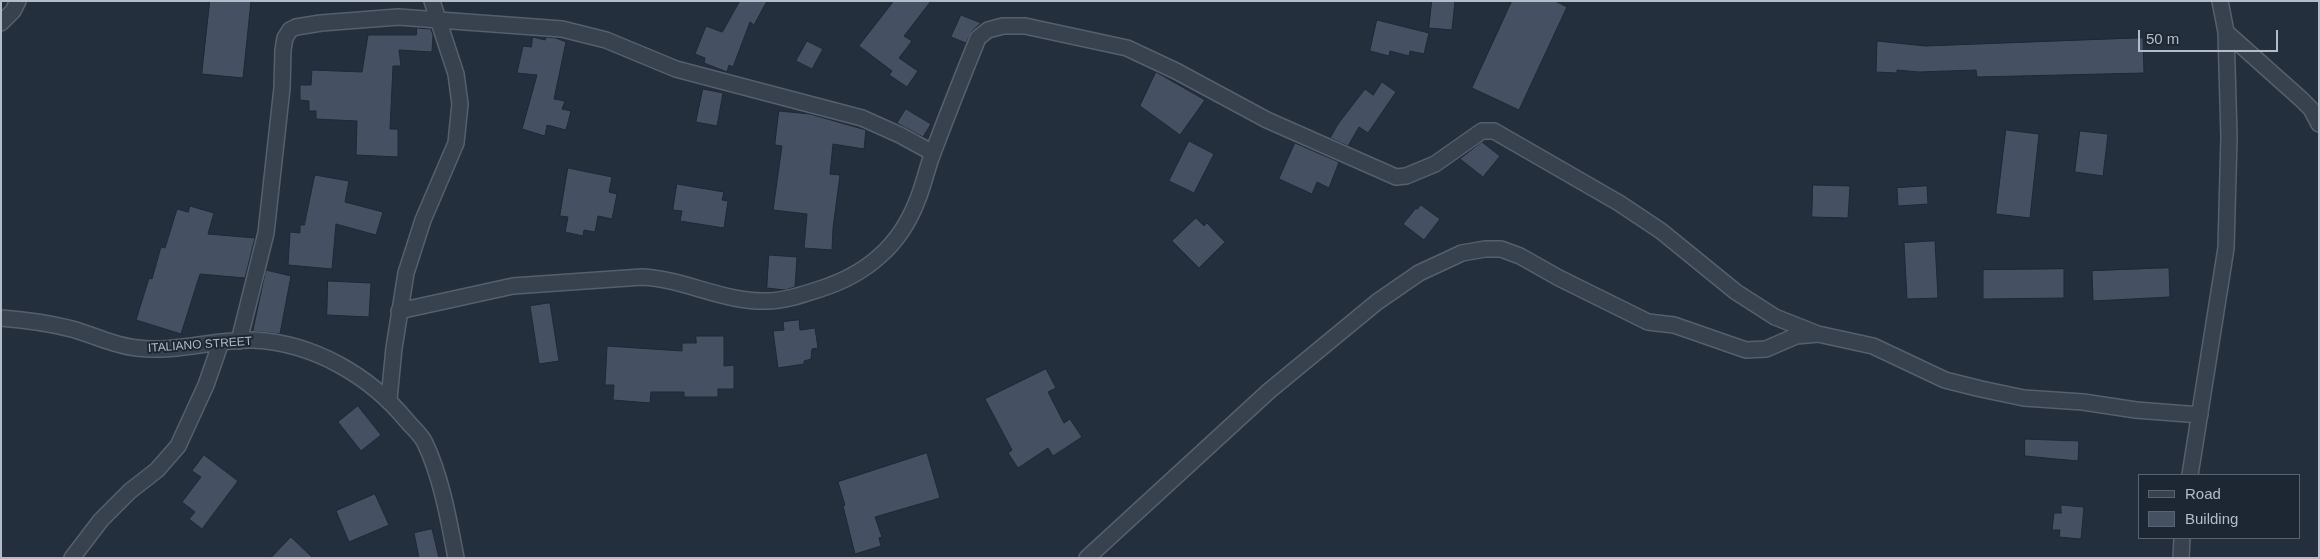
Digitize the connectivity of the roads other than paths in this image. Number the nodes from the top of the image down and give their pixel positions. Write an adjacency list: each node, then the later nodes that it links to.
1 (18, 1): 5 (street)
2 (432, 1): 4 (street)
3 (2220, 1): 6 (street)
4 (440, 21): 8 (street); 9 (street); 12 (street)
5 (1, 23)
6 (2226, 32): 7 (street); 15 (street)
7 (2319, 124)
8 (932, 153): 9 (street); 11 (street)
9 (399, 311): 14 (street)
10 (1, 318): 13 (street, ITALIANO STREET)
11 (1818, 334): 15 (street); 20 (street)
12 (239, 340): 13 (street, ITALIANO STREET); 14 (street, ITALIANO STREET)
13 (221, 342): 18 (street)
14 (389, 398): 19 (street, ITALIANO STREET)
15 (2200, 416): 16 (street)
16 (2190, 474)
17 (2182, 539): 21 (street)
18 (72, 558)
19 (456, 558)
20 (1087, 558)
21 (2181, 558)

